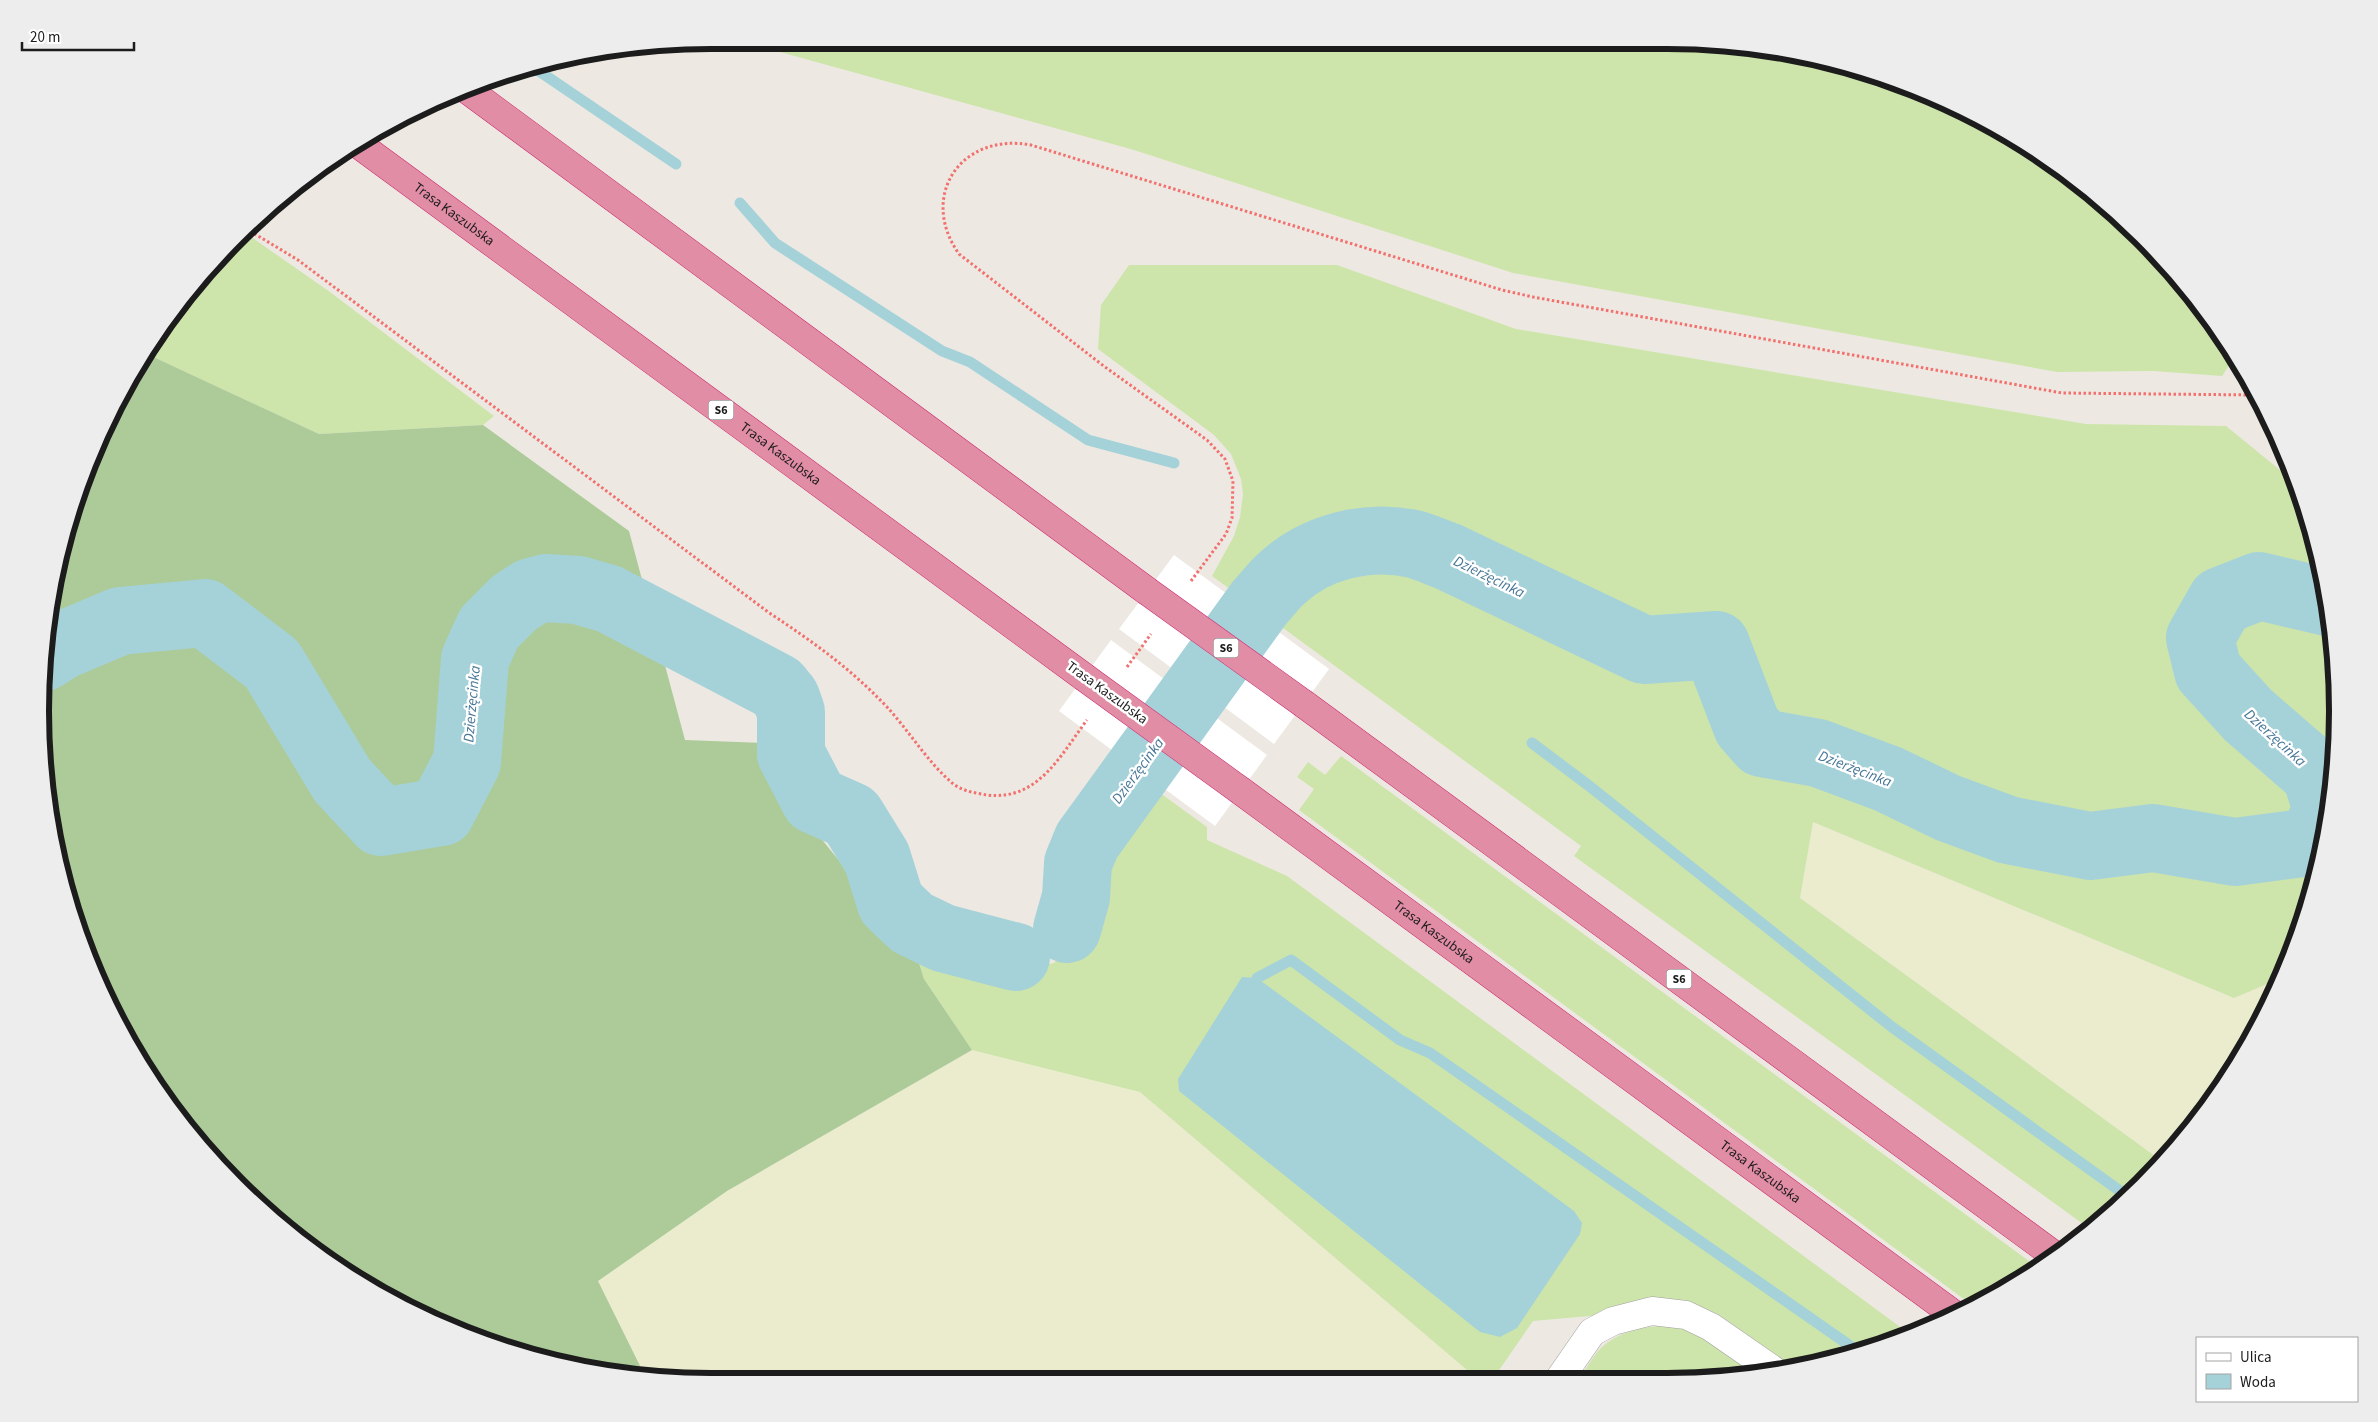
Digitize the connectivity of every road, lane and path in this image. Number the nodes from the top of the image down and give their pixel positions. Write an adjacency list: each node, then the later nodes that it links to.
1 (473, 94): 5 (highway, S6, bridge)
2 (1031, 145): 4 (path)
3 (363, 148): 6 (highway, Trasa Kaszubska / S6, bridge)
4 (2249, 395)
5 (2049, 1251)
6 (1948, 1310)
7 (1767, 1366): 8 (lane)
8 (1563, 1373)

